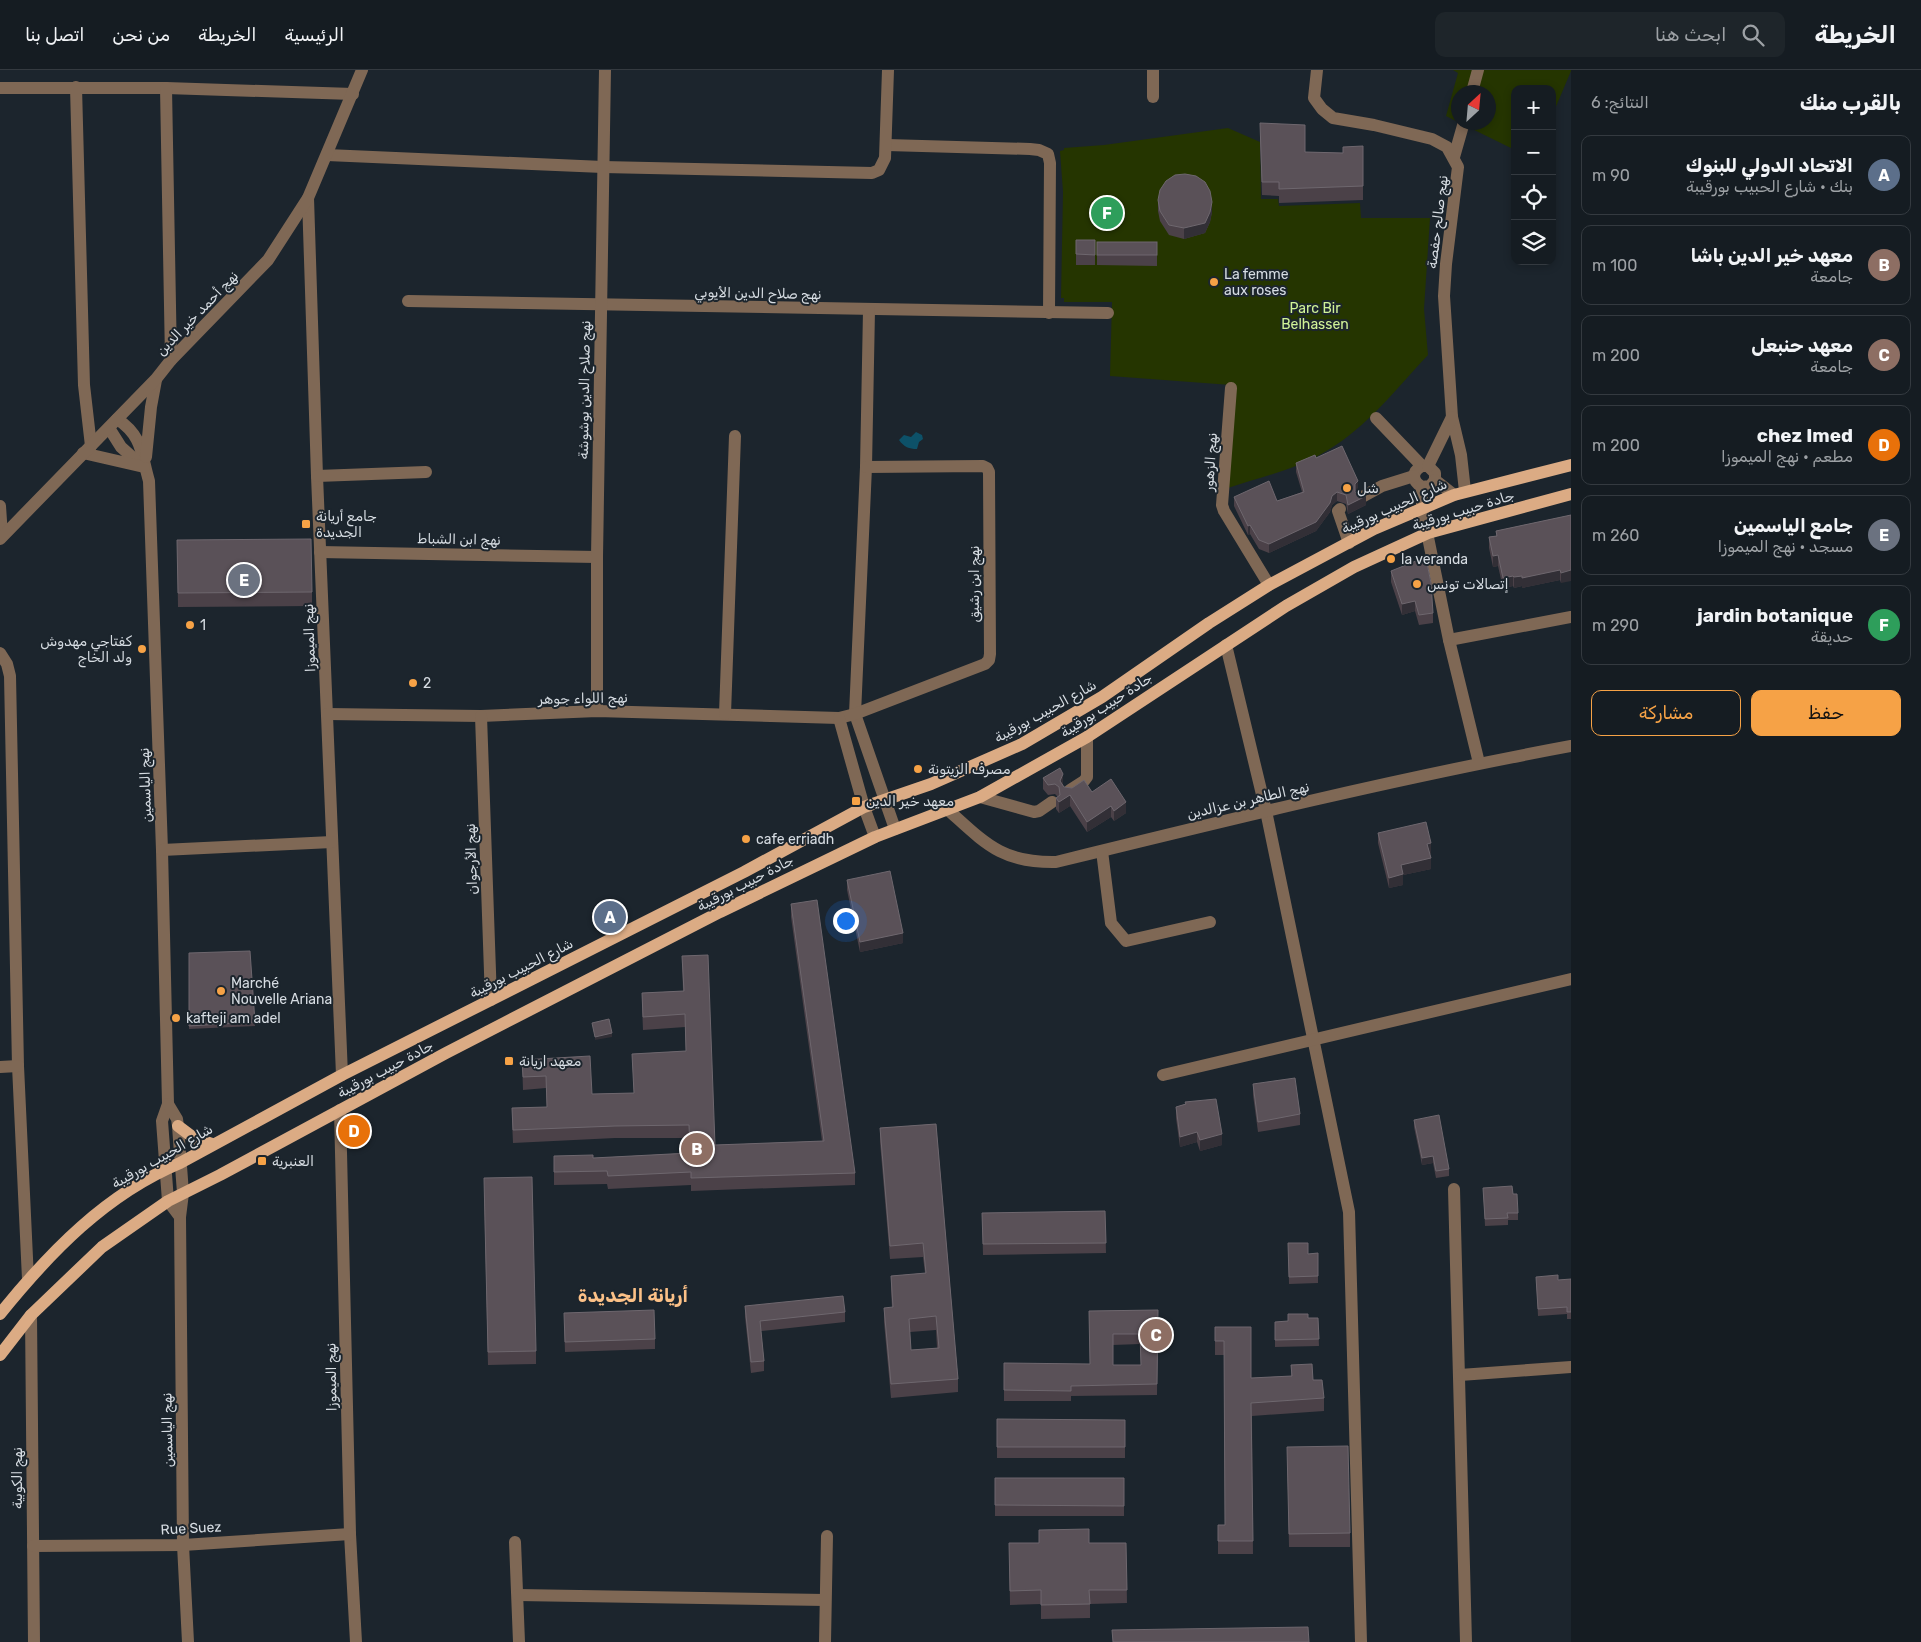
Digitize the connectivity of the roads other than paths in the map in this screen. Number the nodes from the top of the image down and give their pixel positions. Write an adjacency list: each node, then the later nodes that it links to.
1 (362, 70): 11 (street, نهج أحمد خير الدين)
2 (605, 70): 17 (street, نهج صلاح الدين بوشوشة)
3 (888, 70): 14 (street)
4 (1153, 70): 12 (street)
5 (1317, 70): 16 (street, نهج صالح حفصة)
6 (1478, 70): 7 (street)
7 (1474, 85)
8 (76, 87): 9 (street); 10 (street); 31 (street)
9 (0, 88)
10 (166, 88): 11 (street); 24 (street)
11 (353, 94): 15 (street, نهج أحمد خير الدين)
12 (1153, 97)
13 (1462, 130): 16 (street)
14 (887, 146): 17 (street); 22 (street)
15 (327, 154): 17 (street); 18 (street, نهج أحمد خير الدين)
16 (1454, 157): 27 (street, نهج صالح حفصة)
17 (603, 167): 20 (street, نهج صلاح الدين بوشوشة)
18 (308, 198): 24 (street, نهج أحمد خير الدين); 37 (street, نهج الميموزا)
19 (408, 301): 20 (street, نهج صلاح الدين الأيوبي)
20 (601, 305): 21 (street, نهج صلاح الدين الأيوبي); 51 (street, نهج صلاح الدين بوشوشة)
21 (869, 310): 22 (street, نهج صلاح الدين الأيوبي); 35 (street)
22 (1049, 313): 23 (street, نهج صلاح الدين الأيوبي)
23 (1108, 313)
24 (171, 360): 25 (street, نهج أحمد خير الدين)
25 (156, 379): 29 (street, نهج أحمد خير الدين); 34 (street)
26 (1230, 388): 52 (street, نهج الزهور)
27 (1452, 417): 33 (street); 41 (street, نهج صالح حفصة)
28 (1376, 418): 33 (street)
29 (113, 423): 31 (street, نهج أحمد خير الدين); 34 (street); 34 (street, نهج الياسمين)
30 (735, 436): 59 (street)
31 (87, 450): 34 (street); 48 (street, نهج أحمد خير الدين)
32 (1571, 465): 41 (main road, شارع الحبيب بورقيبة)
33 (1425, 466): 38 (street); 39 (street)
34 (144, 467): 76 (street, نهج الياسمين)
35 (866, 467): 60 (street); 60 (street, نهج ابن رشيق)
36 (426, 472): 37 (street)
37 (317, 476): 50 (street, نهج الميموزا)
38 (1414, 476): 40 (street); 43 (street)
39 (1435, 480): 40 (street); 41 (street)
40 (1422, 487): 45 (street)
41 (1459, 493): 45 (main road, شارع الحبيب بورقيبة)
42 (1571, 494): 47 (main road, جادة حبيب بورقيبة)
43 (1362, 497)
44 (0, 506): 48 (street)
45 (1422, 508): 47 (street); 49 (main road, شارع الحبيب بورقيبة)
46 (1340, 509): 49 (street)
47 (1428, 533): 54 (street); 55 (main road, جادة حبيب بورقيبة)
48 (1, 538)
49 (1349, 543): 52 (main road, شارع الحبيب بورقيبة)
50 (320, 552): 51 (street, نهج ابن الشباط); 58 (street, نهج الميموزا)
51 (597, 557): 57 (street, نهج صلاح الدين بوشوشة)
52 (1270, 585): 68 (main road, شارع الحبيب بورقيبة)
53 (1571, 617): 54 (street)
54 (1449, 640): 65 (street)
55 (1226, 645): 63 (main road, جادة حبيب بورقيبة); 72 (street)
56 (0, 653): 82 (street)
57 (598, 712): 59 (street, نهج اللواء جوهر); 61 (street, نهج اللواء جوهر)
58 (327, 714): 61 (street, نهج اللواء جوهر); 75 (street, نهج الميموزا)
59 (725, 714): 62 (street, نهج اللواء جوهر)
60 (855, 714): 62 (street, نهج ابن رشيق); 68 (street)
61 (481, 716): 80 (street, نهج الأرجوان)
62 (840, 718): 70 (street)
63 (1087, 737): 66 (street); 67 (main road, جادة حبيب بورقيبة)
64 (1571, 746): 65 (street, نهج الطاهر بن عزالدين)
65 (1479, 763): 72 (street, نهج الطاهر بن عزالدين)
66 (1068, 791)
67 (980, 797): 69 (street); 71 (main road, جادة حبيب بورقيبة)
68 (884, 801): 70 (main road, شارع الحبيب بورقيبة); 73 (street)
69 (1052, 802)
70 (864, 807): 74 (street); 80 (main road, شارع الحبيب بورقيبة)
71 (947, 809): 73 (main road, جادة حبيب بورقيبة); 77 (street, نهج الطاهر بن عزالدين)
72 (1266, 811): 77 (street, نهج الطاهر بن عزالدين); 81 (street)
73 (895, 829): 74 (main road, جادة حبيب بورقيبة)
74 (875, 837): 87 (main road, جادة حبيب بورقيبة)
75 (332, 842): 76 (street); 85 (street, نهج الميموزا)
76 (162, 850): 86 (street, نهج الياسمين)
77 (1102, 851): 78 (street)
78 (1210, 922)
79 (1571, 979): 81 (street)
80 (490, 1000): 85 (main road, شارع الحبيب بورقيبة)
81 (1313, 1039): 84 (street); 114 (street)
82 (18, 1066): 83 (street); 96 (street)
83 (0, 1067)
84 (1164, 1075)
85 (342, 1076): 89 (main road, شارع الحبيب بورقيبة)
86 (168, 1104): 88 (street, نهج الياسمين); 91 (street, نهج الياسمين)
87 (340, 1110): 93 (main road, جادة حبيب بورقيبة); 102 (street, نهج الميموزا)
88 (178, 1126): 89 (main road); 90 (street, نهج الياسمين)
89 (212, 1144): 90 (main road, شارع الحبيب بورقيبة)
90 (180, 1163): 91 (main road, شارع الحبيب بورقيبة); 93 (street, نهج الياسمين)
91 (165, 1169): 94 (street, نهج الياسمين); 96 (main road, شارع الحبيب بورقيبة)
92 (1454, 1189): 101 (street)
93 (184, 1193): 94 (main road, جادة حبيب بورقيبة); 95 (street, نهج الياسمين)
94 (168, 1201): 95 (street); 98 (main road, جادة حبيب بورقيبة)
95 (180, 1217): 105 (street, نهج الياسمين)
96 (28, 1279): 97 (main road, شارع الحبيب بورقيبة)
97 (0, 1314)
98 (31, 1315): 99 (main road, جادة حبيب بورقيبة); 106 (street, نهج الكوبية)
99 (0, 1355)
100 (1571, 1367): 101 (street)
101 (1460, 1375): 115 (street)
102 (350, 1534): 105 (street, Rue Suez); 111 (street, نهج الميموزا)
103 (827, 1536): 108 (street)
104 (514, 1542): 107 (street)
105 (183, 1544): 106 (street, Rue Suez); 110 (street, نهج الياسمين)
106 (33, 1546): 109 (street, نهج الكوبية)
107 (518, 1595): 108 (street); 112 (street)
108 (826, 1600): 113 (street)
109 (34, 1642)
110 (188, 1642)
111 (356, 1642)
112 (519, 1642)
113 (825, 1642)
114 (1361, 1642)
115 (1466, 1642)

